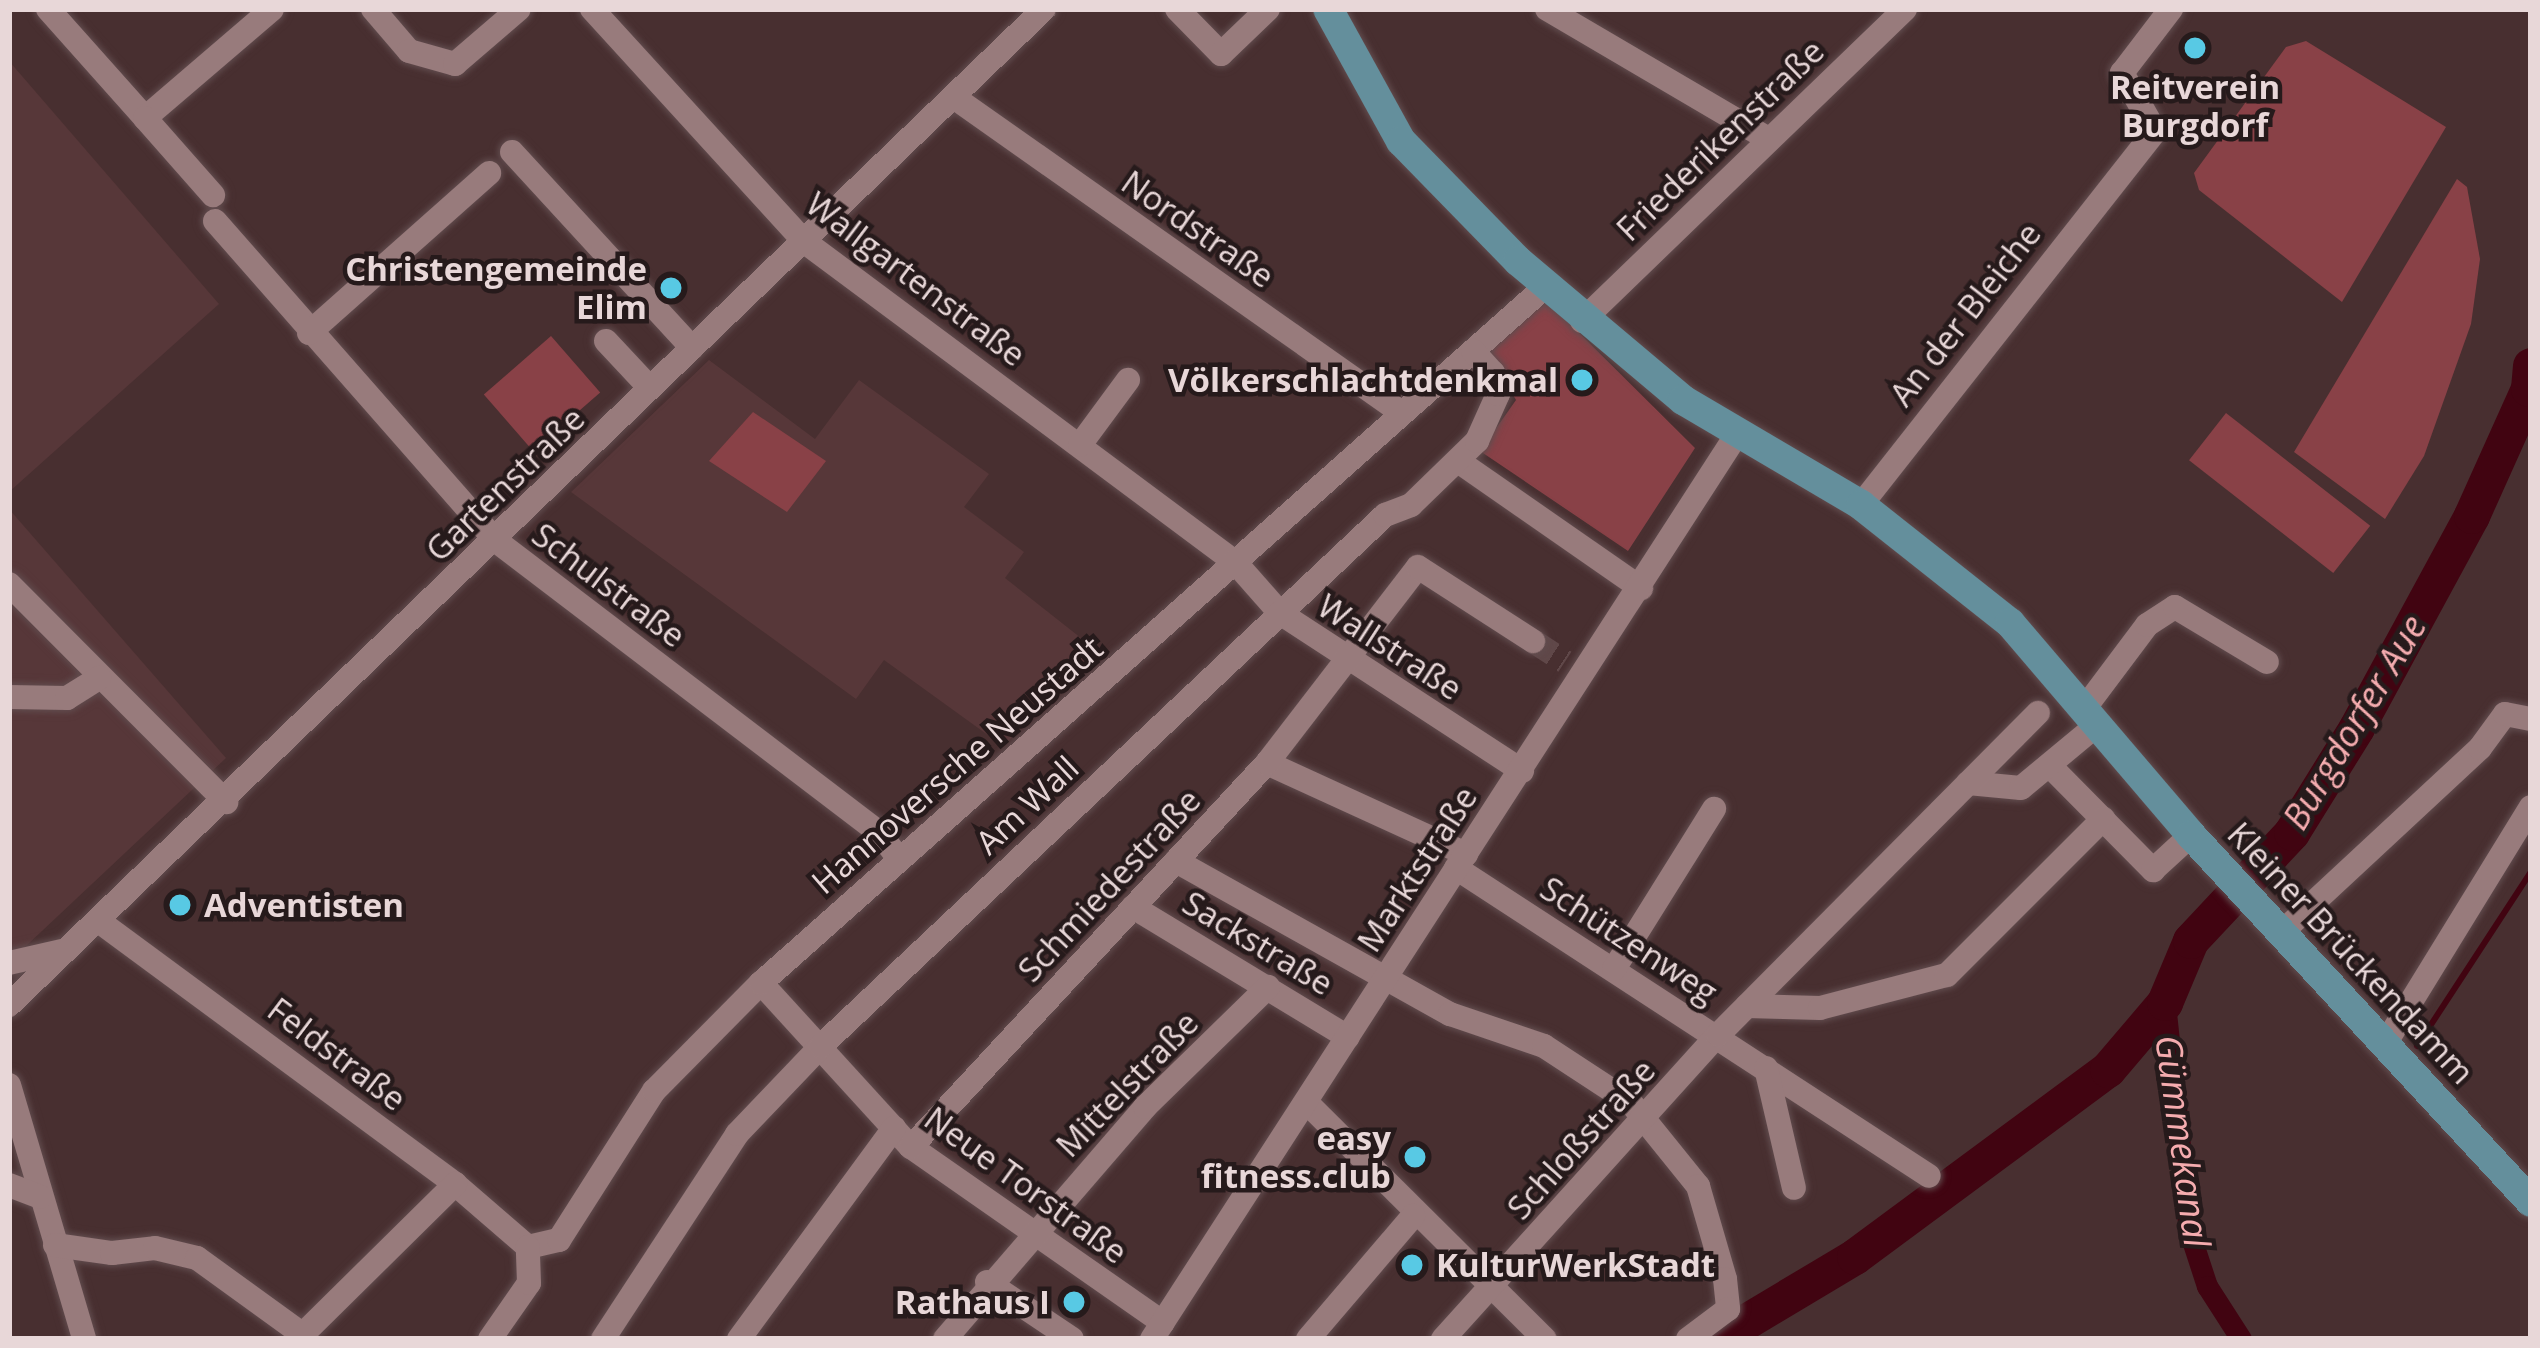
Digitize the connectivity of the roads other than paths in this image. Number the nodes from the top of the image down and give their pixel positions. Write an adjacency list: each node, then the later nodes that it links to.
1 (48, 9): 14 (street, Schulstraße)
2 (272, 9): 14 (street)
3 (373, 9): 4 (street)
4 (519, 9)
5 (592, 9): 18 (street, Wallgartenstraße)
6 (1044, 9): 13 (street, Gartenstraße)
7 (1177, 9): 8 (street)
8 (1268, 9)
9 (1328, 9): 19 (main road, Kleiner Brückendamm)
10 (1547, 9): 15 (street)
11 (1905, 9): 15 (street, Friederikenstraße)
12 (2171, 9): 31 (street, An der Bleiche)
13 (955, 98): 18 (street, Gartenstraße); 27 (street, Nordstraße)
14 (145, 118): 21 (street, Schulstraße)
15 (1768, 139): 20 (street, Friederikenstraße)
16 (512, 152): 23 (street)
17 (489, 173): 21 (street)
18 (805, 242): 23 (street, Gartenstraße); 29 (street, Wallgartenstraße)
19 (1545, 287): 20 (main road, Kleiner Brückendamm); 24 (street, Hannoversche Neustadt)
20 (1582, 321): 28 (main road, Kleiner Brückendamm)
21 (309, 333): 32 (street, Schulstraße)
22 (607, 341): 26 (street)
23 (692, 347): 26 (street, Gartenstraße)
24 (1473, 351): 27 (street, Hannoversche Neustadt); 30 (street, Am Wall)
25 (1128, 380): 29 (street)
26 (650, 388): 32 (street, Gartenstraße)
27 (1402, 413): 33 (street, Hannoversche Neustadt)
28 (1737, 434): 31 (main road, Kleiner Brückendamm); 35 (street, Marktstraße)
29 (1080, 445): 33 (street, Wallgartenstraße)
30 (1458, 461): 35 (street); 36 (street, Am Wall)
31 (1861, 505): 43 (main road, Kleiner Brückendamm)
32 (495, 540): 49 (street, Gartenstraße); 54 (street, Schulstraße)
33 (1235, 562): 36 (street, Wallstraße); 54 (street, Hannoversche Neustadt)
34 (9, 584): 40 (street)
35 (1641, 588): 47 (street, Marktstraße)
36 (1280, 613): 38 (street, Wallstraße); 71 (street, Am Wall)
37 (1533, 641): 38 (street, Schmiedestraße)
38 (1344, 658): 45 (street, Schmiedestraße); 47 (street, Wallstraße)
39 (2267, 662): 43 (street)
40 (99, 678): 41 (street); 49 (street)
41 (9, 697)
42 (2038, 712): 48 (street, Schloßstraße)
43 (2091, 716): 46 (street); 53 (main road, Kleiner Brückendamm)
44 (2531, 719): 59 (street)
45 (1267, 763): 55 (street, Schmiedestraße); 56 (street, Schützenweg)
46 (2052, 768): 48 (street); 52 (street)
47 (1522, 771): 56 (street, Marktstraße)
48 (1968, 783): 67 (street, Schloßstraße)
49 (226, 802): 58 (street, Gartenstraße)
50 (2531, 807): 70 (street)
51 (1714, 809): 62 (street)
52 (2103, 820): 53 (street); 67 (street)
53 (2192, 835): 59 (main road, Kleiner Brückendamm)
54 (898, 857): 64 (street, Hannoversche Neustadt)
55 (1176, 861): 57 (street, Schmiedestraße); 63 (street)
56 (1461, 861): 62 (street, Schützenweg); 63 (street, Marktstraße)
57 (1133, 907): 65 (street, Sackstraße); 76 (street, Schmiedestraße)
58 (100, 922): 60 (street, Gartenstraße); 79 (street, Feldstraße)
59 (2282, 932): 70 (main road, Kleiner Brückendamm)
60 (68, 950): 61 (street); 66 (street, Gartenstraße)
61 (9, 963)
62 (1614, 969): 68 (street, Schützenweg)
63 (1386, 976): 69 (street, Marktstraße); 75 (street)
64 (760, 983): 71 (street, Neue Torstraße); 87 (street, Hannoversche Neustadt)
65 (1268, 987): 69 (street, Sackstraße); 85 (street, Mittelstraße)
66 (9, 1005)
67 (1747, 1006): 68 (street, Schloßstraße)
68 (1718, 1035): 72 (street, Schützenweg); 75 (street, Schloßstraße)
69 (1348, 1036): 73 (street, Marktstraße)
70 (2385, 1044): 83 (main road, Kleiner Brückendamm)
71 (821, 1046): 76 (street, Neue Torstraße); 94 (street, Am Wall)
72 (1766, 1068): 78 (street, Schützenweg); 81 (street)
73 (1307, 1103): 84 (street); 90 (street, Marktstraße)
74 (13, 1110): 77 (street)
75 (1645, 1118): 89 (street, Schloßstraße); 101 (street)
76 (902, 1137): 85 (street, Neue Torstraße); 95 (street, Schmiedestraße)
77 (20, 1160): 82 (street)
78 (1929, 1176)
79 (455, 1184): 87 (street, Feldstraße); 91 (street)
80 (9, 1185): 82 (street)
81 (1794, 1188)
82 (40, 1197): 86 (street)
83 (2531, 1202)
84 (1414, 1216): 89 (street); 98 (street)
85 (1030, 1237): 88 (street, Mittelstraße); 90 (street, Neue Torstraße)
86 (55, 1245): 91 (street); 92 (street)
87 (528, 1247): 93 (street)
88 (987, 1282): 96 (street, Mittelstraße); 97 (street)
89 (1490, 1288): 99 (street, Schloßstraße); 100 (street)
90 (1158, 1331)
91 (300, 1336)
92 (84, 1339)
93 (490, 1339)
94 (603, 1339)
95 (740, 1339)
96 (945, 1339)
97 (1072, 1339)
98 (1309, 1339)
99 (1443, 1339)
100 (1544, 1339)
101 (1688, 1339)

